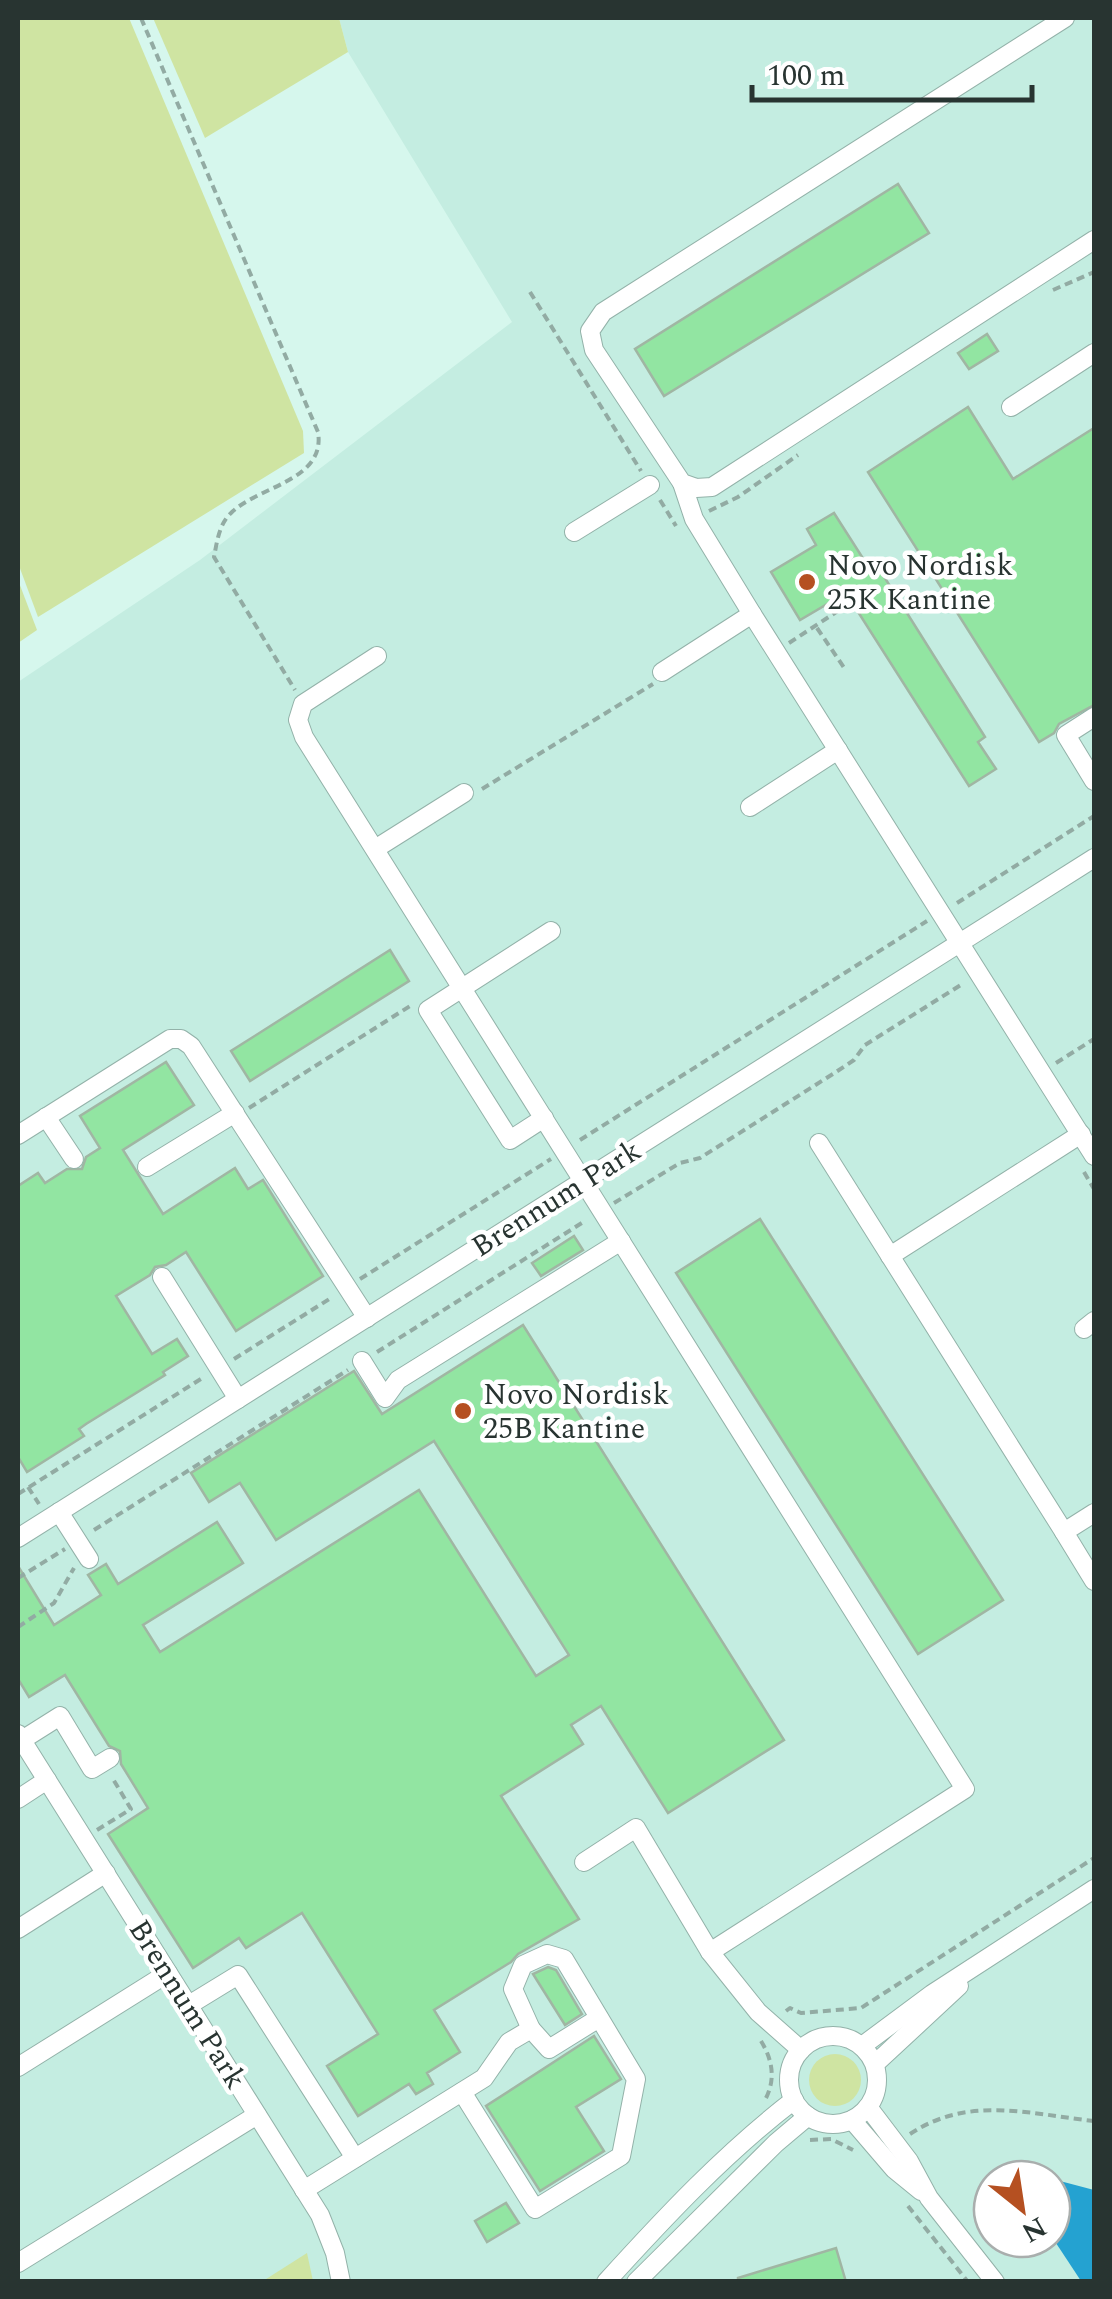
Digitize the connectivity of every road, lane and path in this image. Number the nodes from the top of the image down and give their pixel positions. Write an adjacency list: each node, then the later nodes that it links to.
1 (142, 18): 16 (path)
2 (1065, 18): 6 (street)
3 (1094, 240): 6 (street)
4 (1094, 354): 5 (street)
5 (1011, 406)
6 (682, 483): 10 (street)
7 (650, 485): 8 (street)
8 (574, 532)
9 (847, 605): 11 (path)
10 (752, 614): 15 (street); 18 (street)
11 (816, 626): 12 (path); 14 (path)
12 (792, 641)
13 (377, 656): 16 (street)
14 (845, 669)
15 (664, 674): 20 (path)
16 (304, 704): 22 (street)
17 (1094, 717): 19 (street)
18 (838, 750): 21 (street); 25 (street)
19 (1094, 781)
20 (466, 795): 22 (street)
21 (750, 806)
22 (374, 849): 27 (street)
23 (1094, 858): 25 (street, Brennum Park)
24 (551, 931): 27 (street)
25 (962, 942): 26 (street); 42 (street, Brennum Park)
26 (980, 972): 30 (street); 43 (path)
27 (462, 988): 33 (street); 33 (street)
28 (422, 999): 31 (path)
29 (1094, 1039): 30 (path)
30 (1042, 1072): 35 (street)
31 (236, 1115): 32 (street); 41 (street); 47 (street)
32 (46, 1117): 34 (street); 40 (street)
33 (544, 1118): 42 (street)
34 (18, 1134)
35 (1081, 1134): 39 (street); 45 (street)
36 (579, 1141): 38 (path)
37 (819, 1142): 45 (street)
38 (583, 1147)
39 (1094, 1156)
40 (74, 1159)
41 (147, 1167)
42 (584, 1180): 43 (street); 47 (street, Brennum Park)
43 (612, 1202): 44 (street); 48 (path)
44 (621, 1241): 48 (street); 69 (street)
45 (890, 1256): 52 (street)
46 (162, 1277): 49 (street)
47 (367, 1318): 49 (street, Brennum Park)
48 (362, 1361): 54 (path)
49 (238, 1399): 50 (street, Brennum Park)
50 (59, 1512): 53 (street, Brennum Park); 54 (street)
51 (1094, 1513): 52 (street)
52 (1064, 1532): 57 (street)
53 (18, 1538)
54 (77, 1540): 55 (street); 56 (path)
55 (83, 1562): 58 (path)
56 (18, 1578)
57 (1094, 1581)
58 (18, 1627)
59 (20, 1737): 60 (street); 61 (street, Brennum Park)
60 (106, 1760): 63 (path)
61 (47, 1780): 62 (street); 63 (street, Brennum Park)
62 (18, 1799)
63 (84, 1838): 66 (street, Brennum Park)
64 (1094, 1858): 74 (path)
65 (584, 1862): 69 (street)
66 (106, 1873): 68 (street); 71 (street, Brennum Park)
67 (1094, 1889): 70 (street)
68 (18, 1930)
69 (710, 1952): 74 (street)
70 (978, 1966): 76 (street); 78 (street)
71 (168, 1973): 72 (street, Brennum Park); 79 (street)
72 (188, 2005): 83 (street, Brennum Park); 90 (street)
73 (599, 2018): 75 (street); 75 (street); 80 (street)
74 (772, 2025): 77 (street); 87 (path)
75 (531, 2029): 80 (street)
76 (862, 2046): 77 (street); 78 (street)
77 (801, 2050): 81 (street)
78 (875, 2064): 82 (street)
79 (18, 2067)
80 (462, 2092): 90 (street)
81 (794, 2100): 84 (street); 87 (street)
82 (868, 2107): 85 (street); 89 (street)
83 (257, 2114): 91 (street, Brennum Park); 93 (street)
84 (808, 2116): 85 (street); 96 (street)
85 (852, 2120): 89 (street)
86 (1094, 2121): 89 (path)
87 (760, 2126): 95 (street)
88 (800, 2144): 89 (path)
89 (889, 2149): 98 (street)
90 (355, 2158): 91 (street)
91 (304, 2190): 94 (street, Brennum Park)
92 (903, 2200): 97 (path)
93 (18, 2264)
94 (341, 2282)
95 (606, 2282)
96 (636, 2282)
97 (968, 2282)
98 (996, 2282)

